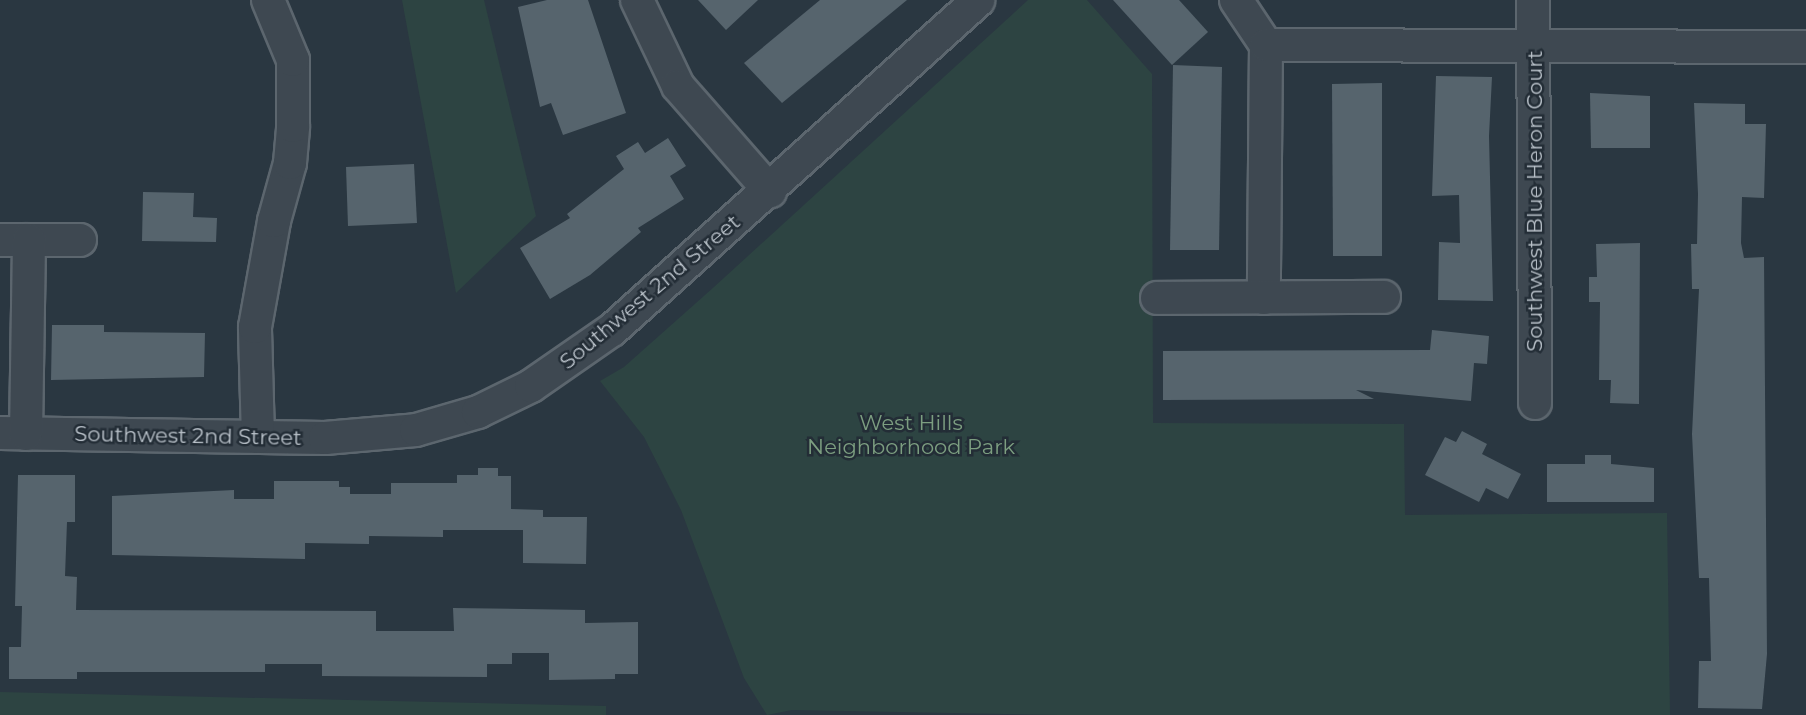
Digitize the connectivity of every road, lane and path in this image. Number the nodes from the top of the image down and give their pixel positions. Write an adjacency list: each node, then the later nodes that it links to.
1 (268, 0): 17 (street)
2 (638, 0): 9 (street)
3 (978, 0): 9 (street, Southwest 2nd Street)
4 (1236, 0): 6 (street)
5 (1533, 0): 7 (street, Southwest Blue Heron Court)
6 (1266, 45): 7 (street); 14 (street)
7 (1536, 46): 8 (street); 15 (street, Southwest Blue Heron Court)
8 (1806, 47)
9 (770, 190): 17 (street, Southwest 2nd Street)
10 (15, 240): 11 (street); 16 (street)
11 (80, 240)
12 (1383, 297): 14 (street)
13 (1156, 298): 14 (street)
14 (1264, 298)
15 (1535, 403)
16 (13, 434): 17 (street, Southwest 2nd Street)
17 (258, 437)

